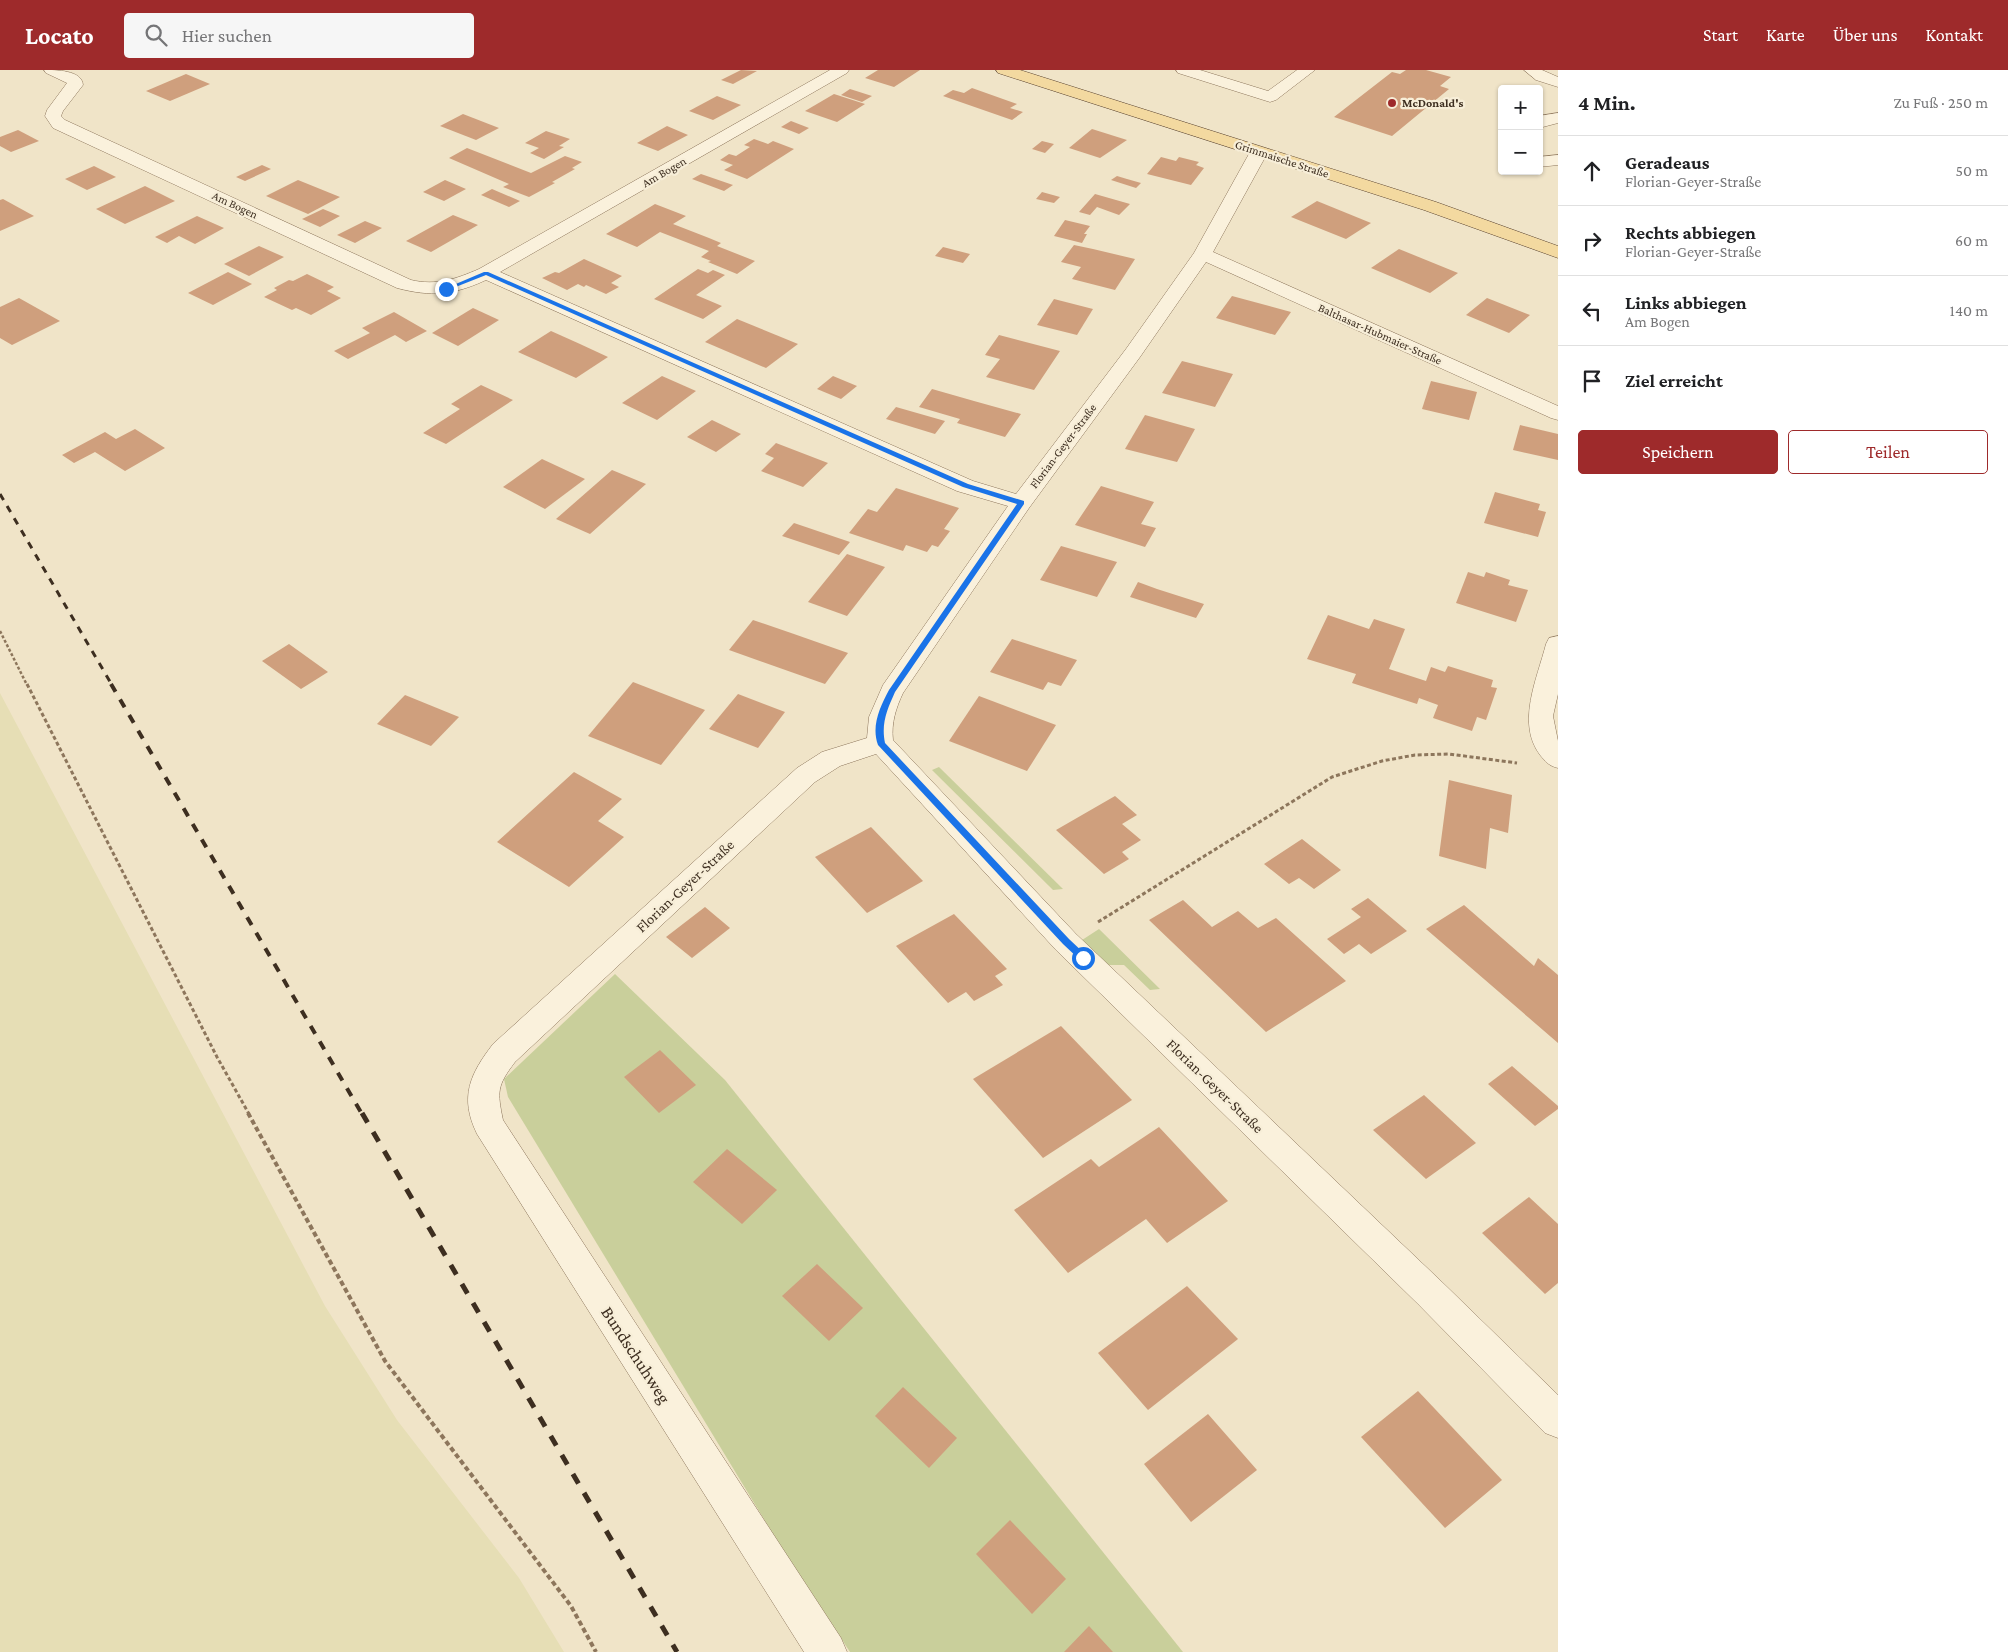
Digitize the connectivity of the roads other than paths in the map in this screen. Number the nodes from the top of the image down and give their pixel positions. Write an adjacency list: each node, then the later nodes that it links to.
1 (52, 70): 15 (street, Am Bogen)
2 (841, 70): 15 (street, Am Bogen)
3 (1004, 70): 10 (main road, Grimmaische Straße)
4 (1184, 70): 5 (street)
5 (1307, 70)
6 (1532, 70): 7 (street)
7 (1558, 82)
8 (1558, 118): 9 (street)
9 (1543, 120)
10 (1259, 152): 13 (main road, Grimmaische Straße); 14 (street, Florian-Geyer-Straße)
11 (1558, 160): 12 (street)
12 (1543, 162)
13 (1558, 252)
14 (1202, 254): 16 (street, Balthasar-Hubmaier-Straße); 17 (street, Florian-Geyer-Straße)
15 (486, 273): 17 (street)
16 (1558, 414)
17 (1021, 503): 19 (street, Florian-Geyer-Straße)
18 (1558, 644): 20 (street)
19 (881, 744): 21 (street, Florian-Geyer-Straße); 22 (street, Florian-Geyer-Straße)
20 (1557, 758)
21 (504, 1053): 23 (street, Bundschuhweg)
22 (1558, 1420)
23 (827, 1652)

